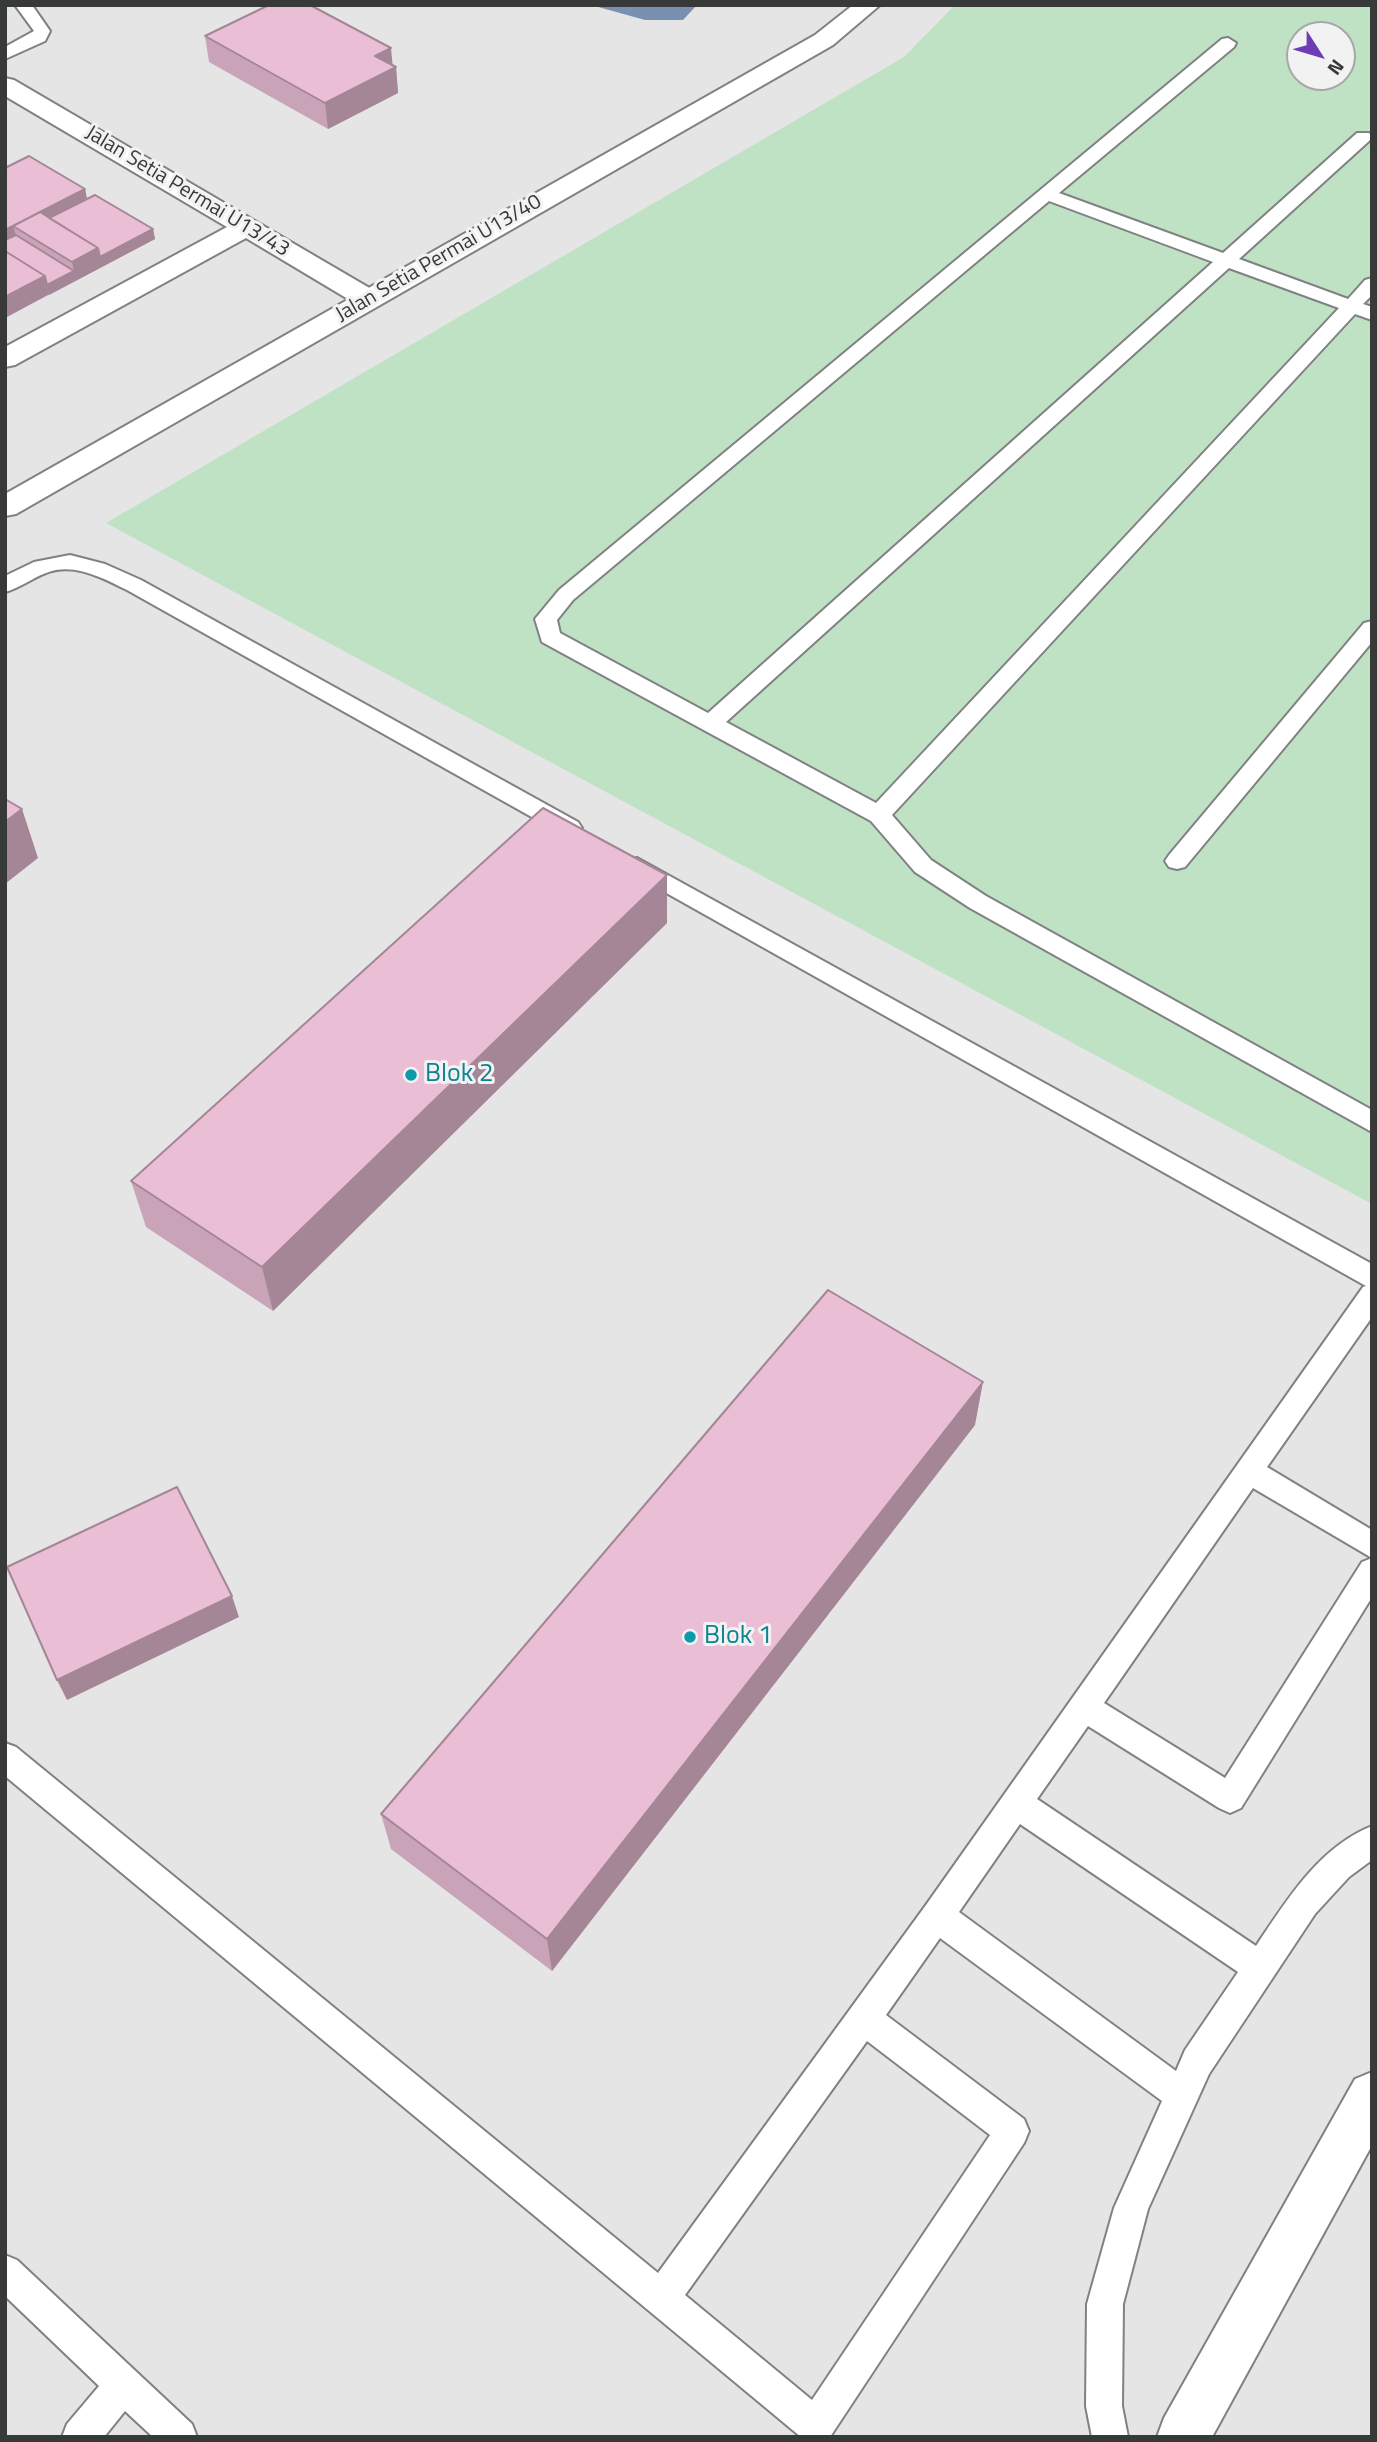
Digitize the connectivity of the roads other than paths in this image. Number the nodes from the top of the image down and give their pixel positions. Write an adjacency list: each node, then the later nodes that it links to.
1 (23, 5): 4 (lane)
2 (868, 5): 13 (street, Jalan Setia Permai U13/40)
3 (1228, 43): 9 (lane)
4 (5, 54)
5 (5, 85): 6 (street, Jalan Setia Permai U13/43)
6 (33, 101): 7 (street); 10 (street, Jalan Setia Permai U13/43)
7 (5, 114)
8 (1363, 136): 11 (lane)
9 (1048, 195): 11 (lane); 19 (lane)
10 (247, 228): 13 (street, Jalan Setia Permai U13/43); 15 (street)
11 (1225, 260): 14 (lane); 19 (lane)
12 (1372, 284): 14 (lane)
13 (368, 299): 16 (street, Jalan Setia Permai U13/40)
14 (1361, 310): 20 (lane)
15 (5, 359)
16 (5, 507)
17 (5, 585): 21 (lane)
18 (1372, 628): 23 (lane)
19 (710, 724): 20 (lane)
20 (879, 815): 24 (lane)
21 (595, 843)
22 (618, 856): 25 (lane)
23 (1177, 861)
24 (1372, 1122)
25 (1372, 1276)
26 (1372, 1295): 27 (lane)
27 (1250, 1471): 28 (lane); 30 (lane)
28 (1372, 1545)
29 (1372, 1570): 30 (lane)
30 (1083, 1707): 32 (lane)
31 (5, 1757): 40 (lane)
32 (1016, 1803): 34 (lane); 35 (lane)
33 (1372, 1841): 35 (lane)
34 (937, 1916): 36 (lane); 37 (lane)
35 (1260, 1968): 37 (lane)
36 (863, 2018): 40 (lane); 40 (lane)
37 (1181, 2095): 44 (lane)
38 (1372, 2096): 45 (street)
39 (5, 2272): 41 (lane)
40 (661, 2299)
41 (124, 2384): 42 (lane); 43 (lane)
42 (80, 2437)
43 (179, 2437)
44 (1111, 2437)
45 (1184, 2437)

